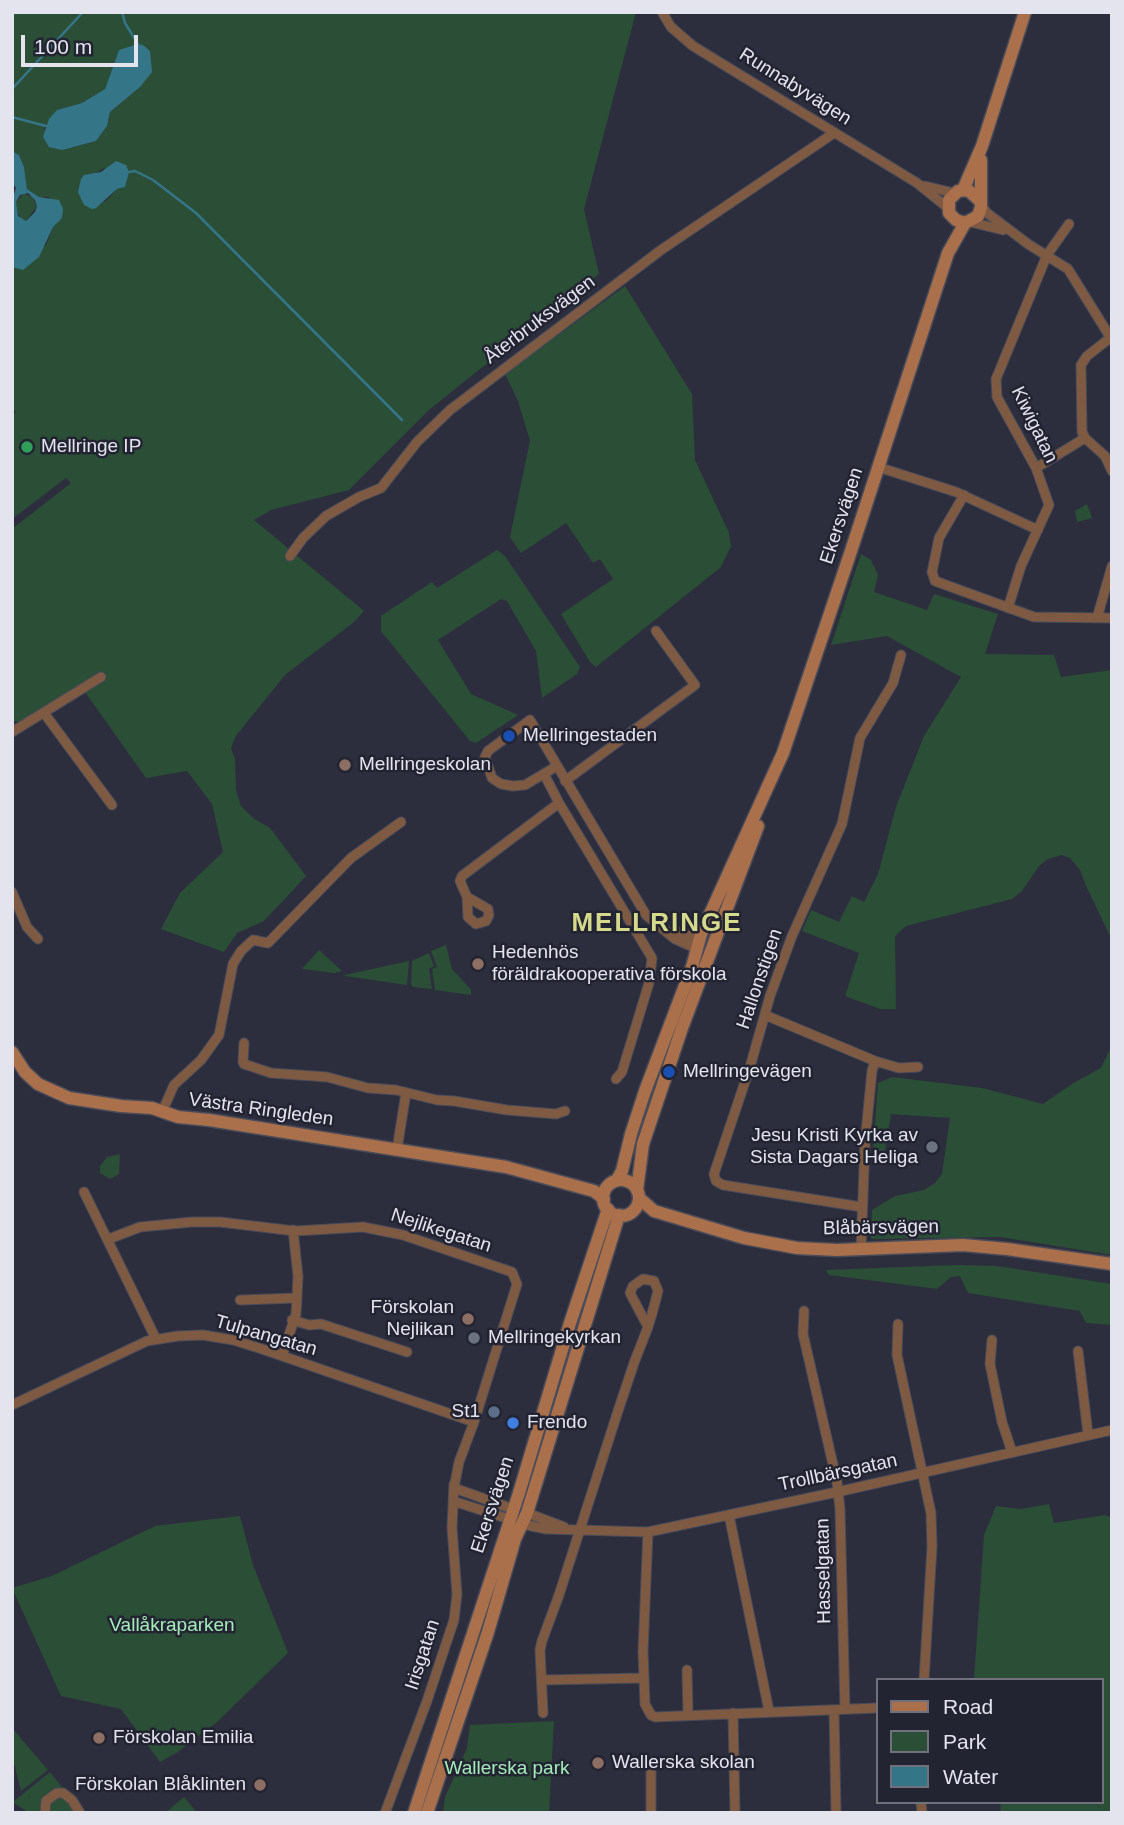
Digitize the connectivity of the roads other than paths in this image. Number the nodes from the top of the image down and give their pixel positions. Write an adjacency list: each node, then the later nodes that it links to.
1 (662, 12): 3 (street, Runnabyvägen)
2 (1025, 12): 4 (main road)
3 (834, 133): 5 (street, Runnabyvägen); 21 (street, Återbruksvägen)
4 (982, 146): 6 (main road); 7 (main road)
5 (917, 183): 6 (street, Runnabyvägen); 8 (street, Runnabyvägen)
6 (959, 192): 7 (main road); 8 (main road)
7 (980, 202): 9 (main road); 11 (street)
8 (949, 210): 9 (main road); 12 (main road, Ekersvägen)
9 (967, 222): 11 (street); 12 (main road, Ekersvägen)
10 (1069, 224): 13 (street, Kiwigatan)
11 (1021, 239): 13 (street)
12 (948, 253): 16 (main road, Ekersvägen)
13 (1047, 255): 14 (street); 17 (street, Kiwigatan)
14 (1111, 339): 15 (street)
15 (1085, 438): 17 (street); 18 (street)
16 (878, 467): 19 (street); 34 (main road, Ekersvägen)
17 (1036, 468): 20 (street, Kiwigatan)
18 (1112, 470)
19 (964, 495): 20 (street); 23 (street)
20 (1038, 530): 23 (street, Kiwigatan)
21 (290, 556)
22 (1112, 566): 24 (street)
23 (1008, 608): 24 (street)
24 (1097, 618): 25 (street)
25 (1112, 618)
26 (656, 631): 33 (street)
27 (901, 655): 43 (street, Hallonstigen)
28 (101, 677): 29 (street)
29 (44, 713): 30 (street); 36 (street)
30 (12, 732)
31 (556, 766): 32 (street); 32 (street); 33 (street)
32 (544, 775): 35 (street)
33 (565, 780): 41 (street)
34 (768, 789): 41 (main road, Ekersvägen); 42 (main road, Ekersvägen)
35 (559, 803): 39 (street); 48 (street)
36 (112, 805)
37 (401, 822): 51 (street)
38 (12, 892): 40 (street)
39 (467, 897)
40 (38, 939)
41 (698, 944): 42 (main road); 54 (main road, Ekersvägen)
42 (712, 950): 56 (main road, Ekersvägen)
43 (765, 1015): 46 (street); 57 (street, Hallonstigen)
44 (244, 1043): 49 (street)
45 (12, 1052): 51 (main road, Västra Ringleden)
46 (875, 1061): 47 (street); 57 (street)
47 (918, 1067)
48 (615, 1079)
49 (406, 1093): 50 (street); 52 (street)
50 (565, 1111)
51 (162, 1112): 52 (main road, Västra Ringleden)
52 (397, 1149): 53 (main road, Västra Ringleden)
53 (568, 1181): 54 (main road, Västra Ringleden); 58 (main road, Västra Ringleden)
54 (615, 1182): 56 (main road); 58 (main road)
55 (85, 1192): 61 (street)
56 (638, 1194): 58 (main road); 59 (main road, Blåbärsvägen)
57 (862, 1207): 62 (street)
58 (615, 1209): 59 (main road, Blåbärsvägen); 84 (main road, Ekersvägen)
59 (654, 1211): 62 (main road, Blåbärsvägen)
60 (293, 1230): 61 (street, Nejlikegatan); 64 (street); 76 (street, Nejlikegatan)
61 (109, 1239): 70 (street)
62 (861, 1250): 63 (main road, Blåbärsvägen)
63 (1112, 1264)
64 (298, 1298): 65 (street); 67 (street)
65 (240, 1300)
66 (804, 1311): 81 (street, Hasselgatan)
67 (292, 1320): 73 (street); 74 (street)
68 (898, 1324): 80 (street)
69 (648, 1327): 69 (street); 85 (street)
70 (156, 1339): 74 (street, Tulpangatan); 75 (street, Tulpangatan)
71 (992, 1340): 79 (street)
72 (1078, 1351): 78 (street)
73 (407, 1352)
74 (282, 1356): 76 (street, Tulpangatan)
75 (12, 1405)
76 (474, 1422): 82 (street, Nejlikegatan)
77 (1112, 1430): 78 (street, Trollbärsgatan)
78 (1088, 1434): 79 (street, Trollbärsgatan)
79 (1012, 1452): 80 (street, Trollbärsgatan)
80 (924, 1472): 81 (street, Trollbärsgatan); 89 (street)
81 (837, 1492): 83 (street, Trollbärsgatan); 92 (street, Hasselgatan)
82 (453, 1495): 84 (street); 101 (street, Irisgatan)
83 (729, 1515): 86 (street, Trollbärsgatan); 94 (street)
84 (518, 1516): 85 (street, Trollbärsgatan); 102 (main road, Ekersvägen); 103 (main road, Ekersvägen)
85 (580, 1529): 86 (street, Trollbärsgatan); 90 (street)
86 (648, 1532): 88 (street)
87 (687, 1670): 97 (street)
88 (644, 1678): 90 (street); 97 (street)
89 (924, 1678)
90 (542, 1680): 95 (street)
91 (876, 1708): 92 (street)
92 (845, 1709): 93 (street)
93 (834, 1710): 94 (street); 106 (street)
94 (769, 1712): 96 (street)
95 (543, 1713)
96 (733, 1713): 97 (street); 105 (street)
97 (688, 1714)
98 (651, 1772): 104 (street)
99 (45, 1813): 100 (street)
100 (80, 1813)
101 (385, 1813)
102 (414, 1813)
103 (427, 1813)
104 (651, 1813)
105 (735, 1813)
106 (836, 1813)

